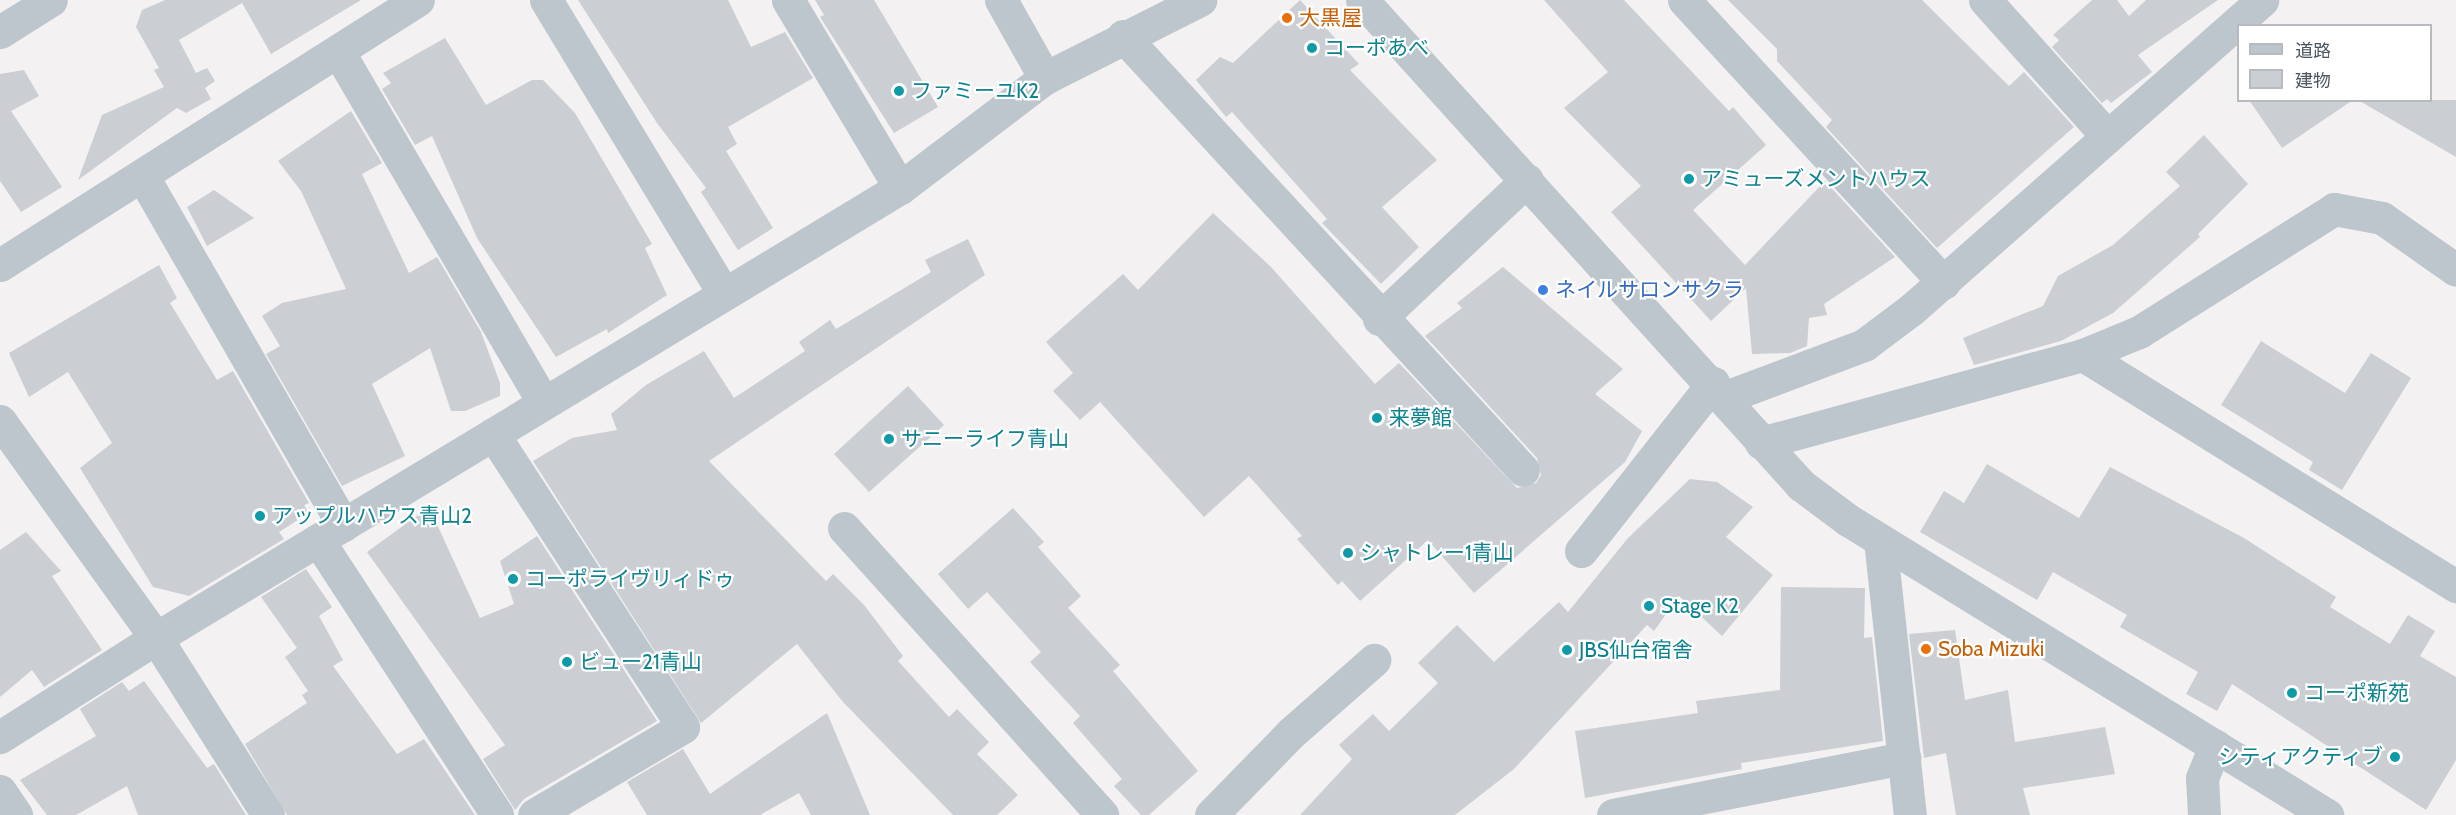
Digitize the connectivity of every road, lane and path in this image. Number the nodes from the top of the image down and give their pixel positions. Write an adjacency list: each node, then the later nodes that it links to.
1 (51, 0): 11 (street)
2 (418, 0): 13 (street)
3 (546, 0): 22 (street)
4 (788, 0): 18 (street)
5 (1001, 0): 14 (street)
6 (1200, 0): 12 (street)
7 (1362, 0): 17 (street)
8 (1684, 0): 21 (street)
9 (1985, 0): 15 (street)
10 (2262, 0): 15 (street)
11 (0, 32)
12 (1123, 36): 14 (street); 23 (street)
13 (338, 51): 16 (street); 26 (street)
14 (1045, 78): 18 (street)
15 (2106, 135): 21 (street)
16 (142, 175): 19 (street); 32 (street)
17 (1527, 180): 23 (street); 25 (street)
18 (900, 188): 22 (street)
19 (0, 265)
20 (2456, 270): 24 (street)
21 (1944, 282): 25 (street)
22 (724, 294): 26 (street)
23 (1378, 319): 30 (street)
24 (2084, 355): 29 (street); 35 (street)
25 (1718, 390): 29 (street); 34 (street)
26 (544, 403): 28 (street)
27 (0, 422): 36 (street)
28 (493, 434): 32 (street); 45 (street)
29 (1761, 443): 33 (street)
30 (1523, 470)
31 (844, 528): 46 (street)
32 (330, 532): 36 (street); 44 (street)
33 (1881, 540): 39 (street); 40 (street)
34 (1581, 551)
35 (2456, 586)
36 (156, 638): 38 (street); 43 (street)
37 (1374, 660): 47 (street)
38 (0, 737)
39 (2216, 745): 50 (street); 51 (street)
40 (1904, 758): 48 (street); 49 (street)
41 (0, 791): 42 (street)
42 (16, 815)
43 (268, 815)
44 (497, 815)
45 (534, 815)
46 (1102, 815)
47 (1211, 815)
48 (1613, 815)
49 (1910, 815)
50 (2204, 815)
51 (2327, 815)

